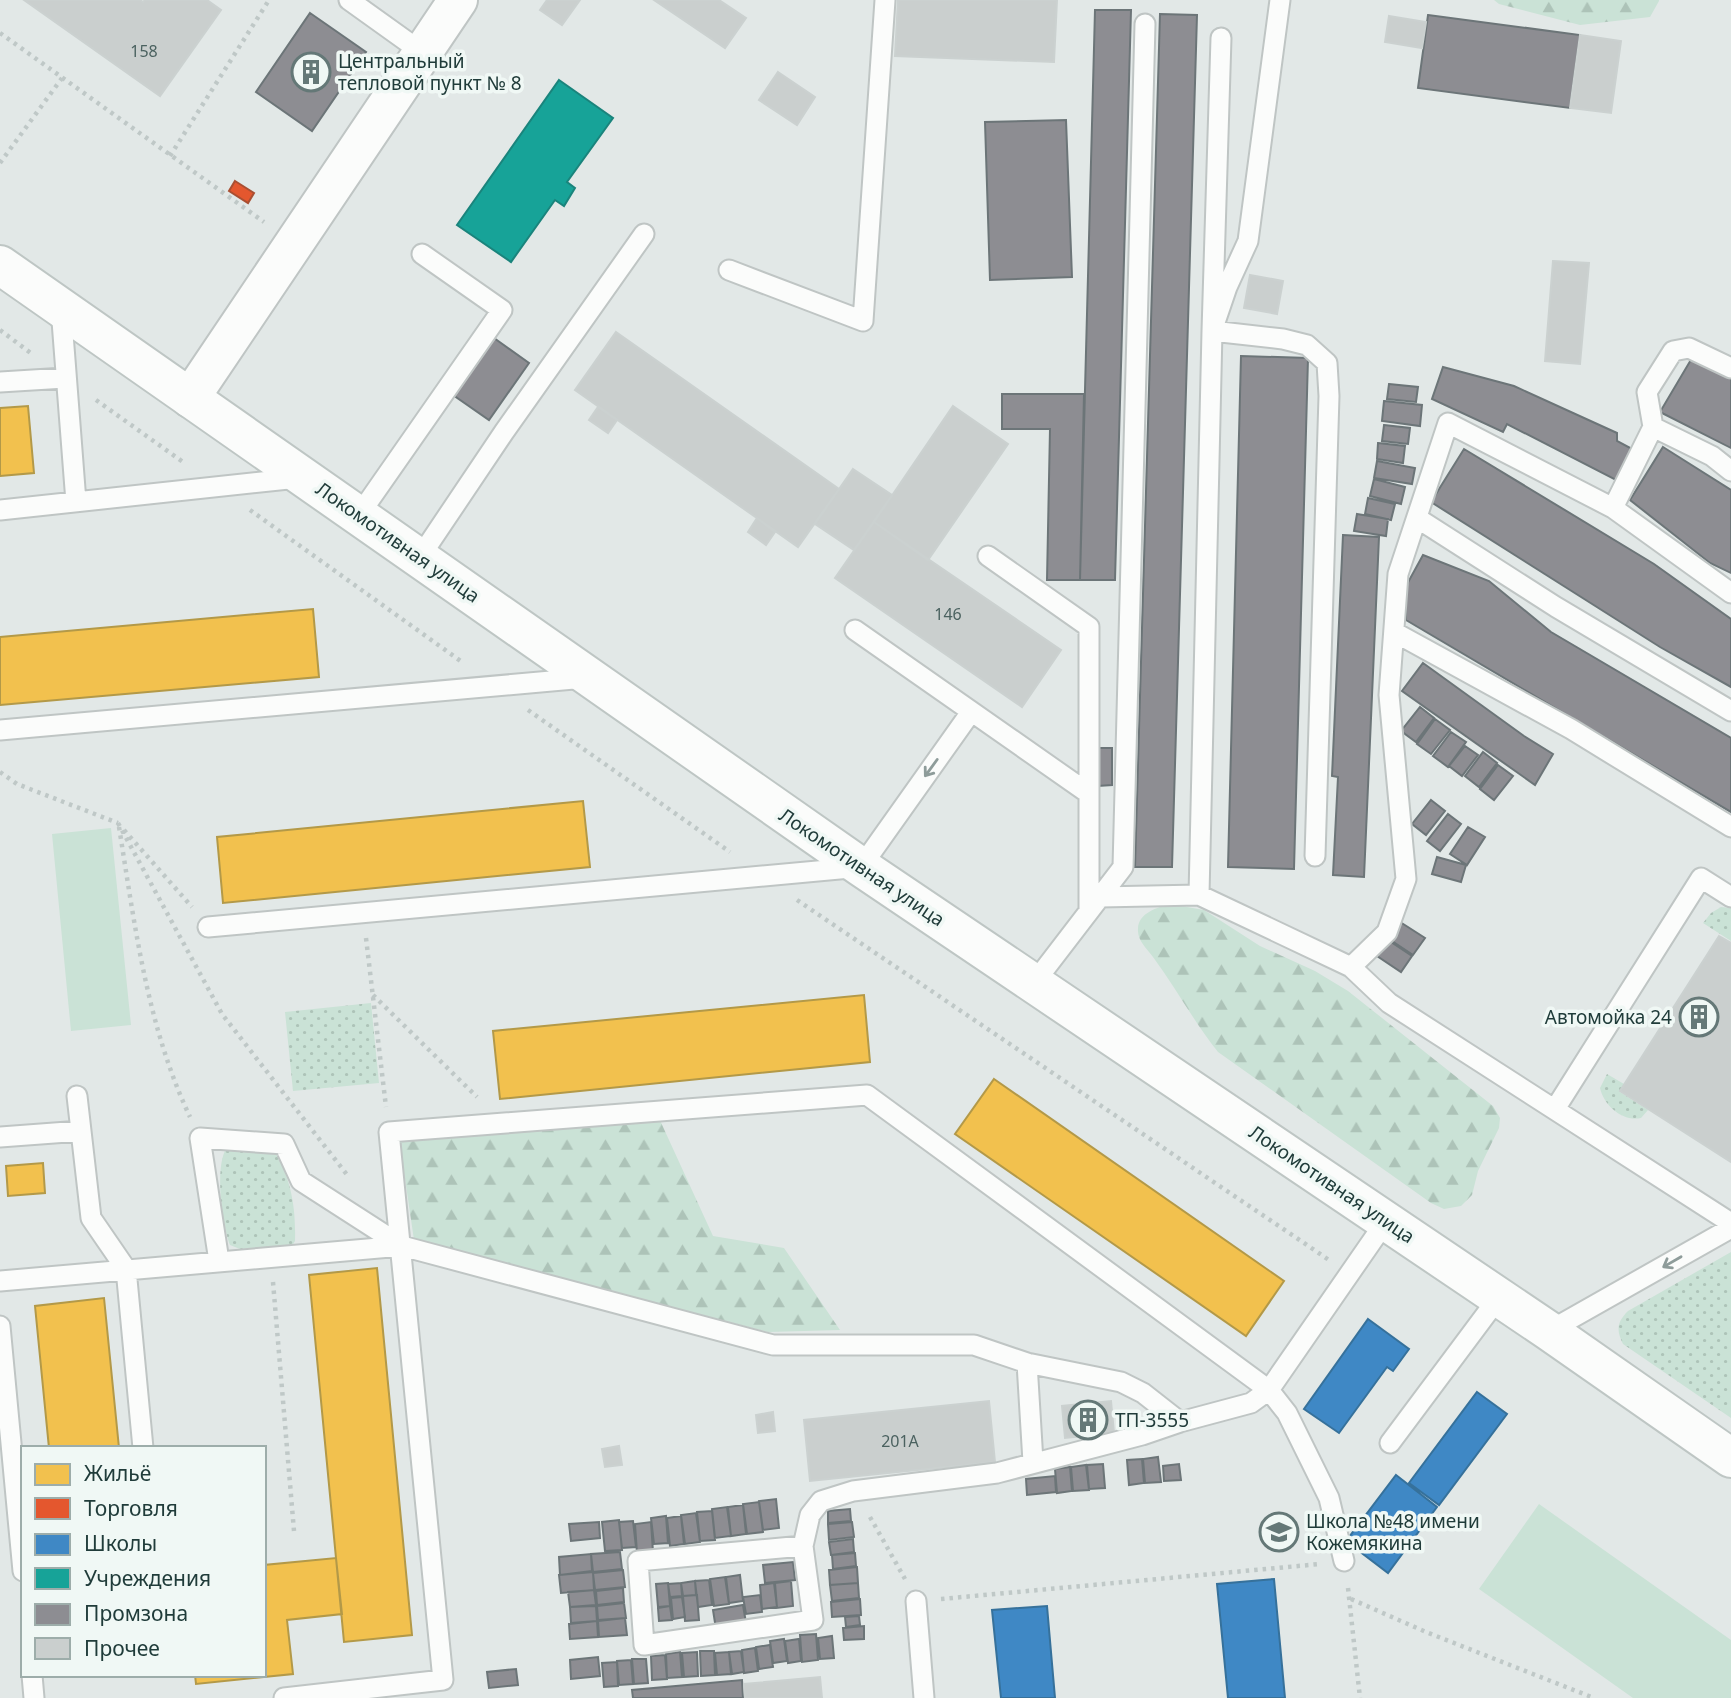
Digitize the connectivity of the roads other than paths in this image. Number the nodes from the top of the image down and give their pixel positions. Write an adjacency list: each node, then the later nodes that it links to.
1 (349, 0): 7 (lane)
2 (458, 0): 7 (main road)
3 (885, 0): 11 (lane)
4 (1280, 0): 13 (lane)
5 (1145, 24): 41 (lane)
6 (1221, 38): 13 (lane)
7 (423, 53): 17 (main road)
8 (644, 234): 27 (lane)
9 (422, 254): 24 (lane)
10 (0, 265): 12 (main road, Локомотивная улица)
11 (729, 270)
12 (61, 307): 15 (lane); 17 (main road, Локомотивная улица)
13 (1212, 331): 37 (lane); 39 (lane)
14 (1731, 368): 18 (lane)
15 (65, 378): 16 (lane); 21 (lane)
16 (0, 382)
17 (190, 398): 20 (main road, Локомотивная улица)
18 (1653, 427): 19 (lane); 22 (lane)
19 (1731, 471)
20 (305, 477): 21 (lane); 24 (main road, Локомотивная улица)
21 (76, 502): 23 (lane)
22 (1614, 508): 25 (lane); 28 (lane)
23 (0, 510)
24 (359, 515): 27 (main road, Локомотивная улица)
25 (1417, 518): 30 (lane); 32 (lane)
26 (988, 556): 35 (lane)
27 (420, 557): 31 (main road, Локомотивная улица)
28 (1731, 593)
29 (855, 630): 33 (lane)
30 (1394, 632): 36 (lane); 43 (lane)
31 (591, 678): 34 (lane); 38 (main road, Локомотивная улица)
32 (1731, 711)
33 (971, 712): 35 (lane); 38 (lane, one-way to 38)
34 (0, 730)
35 (1088, 793): 41 (lane)
36 (1731, 827)
37 (1315, 856)
38 (861, 867): 42 (lane); 44 (main road, Локомотивная улица)
39 (1199, 895): 41 (lane); 43 (lane)
40 (1731, 897): 46 (lane)
41 (1095, 904): 44 (lane)
42 (208, 927)
43 (1352, 967): 46 (lane)
44 (1034, 983): 49 (main road, Локомотивная улица)
45 (77, 1096): 47 (lane)
46 (1555, 1109): 50 (lane)
47 (81, 1131): 48 (lane); 53 (lane)
48 (0, 1137)
49 (1386, 1222): 55 (main road, Локомотивная улица); 59 (lane)
50 (1731, 1226): 57 (lane, one-way to 57)
51 (402, 1246): 52 (lane); 52 (lane); 58 (lane); 59 (lane); 71 (lane)
52 (219, 1261): 53 (lane)
53 (126, 1269): 54 (lane); 62 (lane)
54 (0, 1281)
55 (1499, 1297): 57 (main road, Локомотивная улица); 61 (lane)
56 (0, 1326): 66 (lane)
57 (1549, 1331): 63 (main road, Локомотивная улица)
58 (1027, 1363): 60 (lane); 64 (lane)
59 (1269, 1390): 60 (lane); 67 (lane)
60 (1180, 1422): 64 (lane)
61 (1390, 1443)
62 (143, 1446)
63 (1731, 1458)
64 (1034, 1462): 65 (lane)
65 (803, 1546): 65 (lane)
66 (21, 1550)
67 (1343, 1561)
68 (916, 1601): 72 (lane)
69 (32, 1677): 70 (lane)
70 (34, 1698)
71 (284, 1698)
72 (924, 1698)

